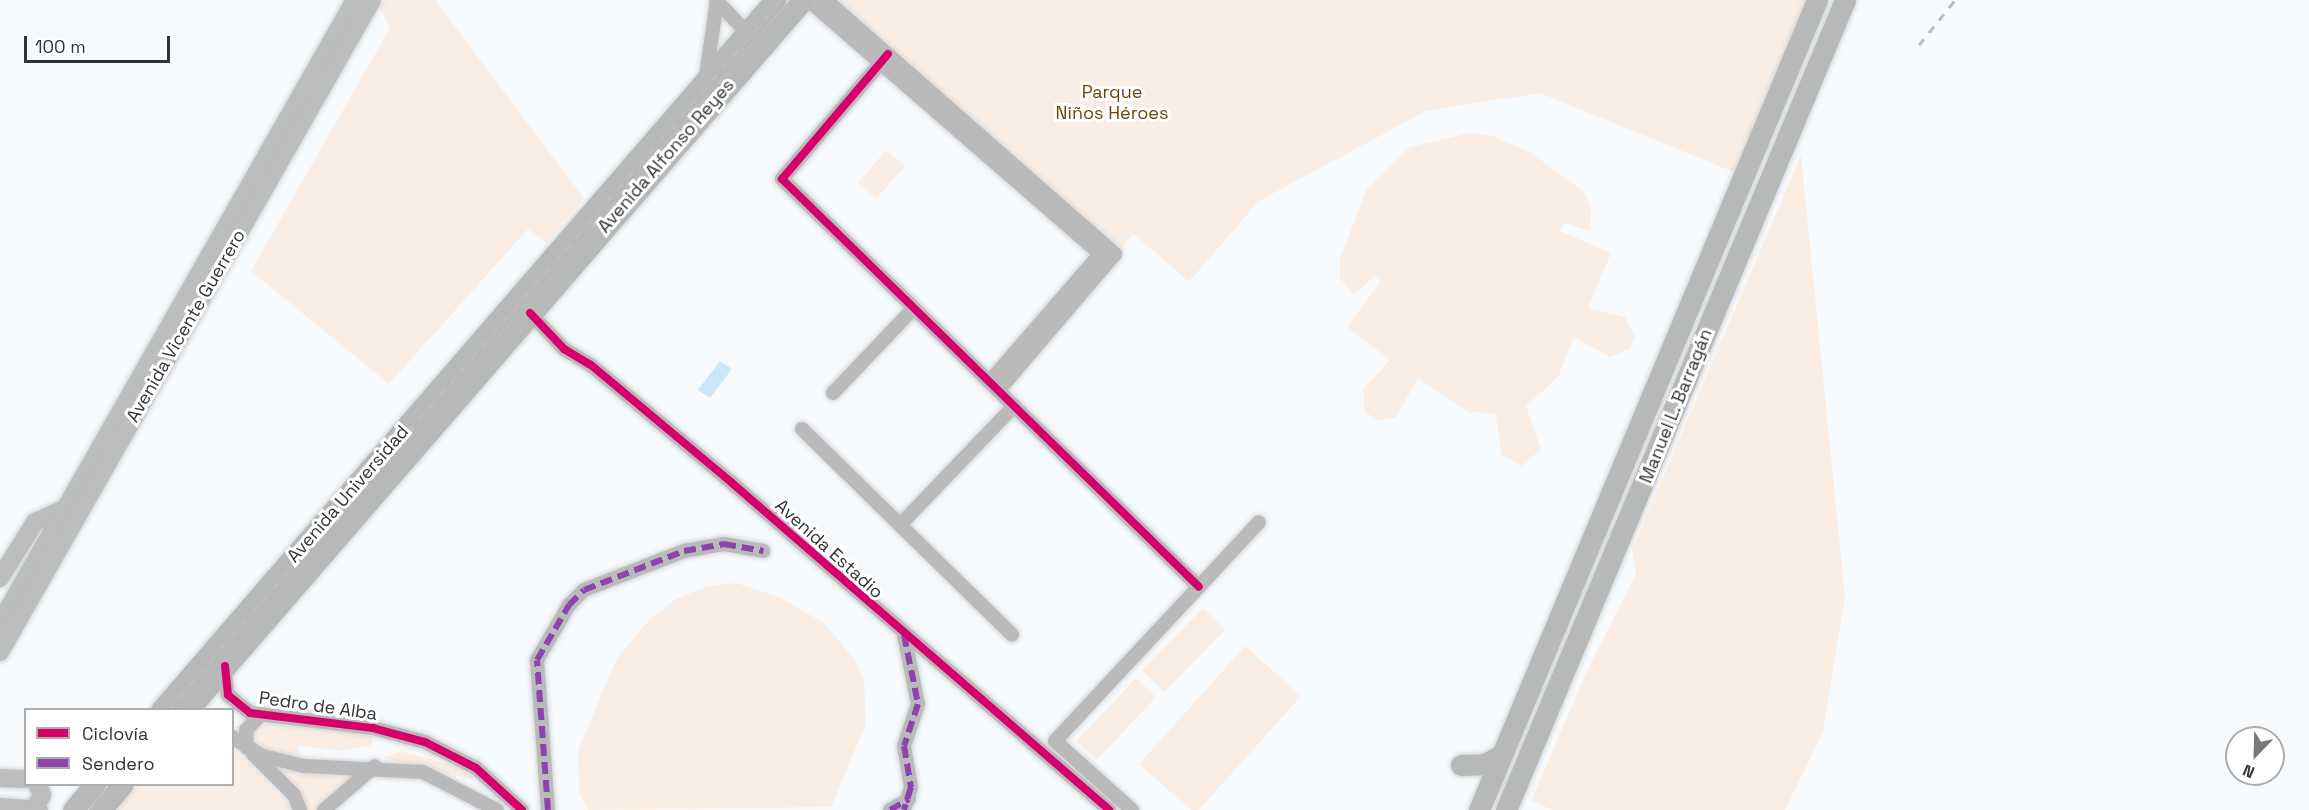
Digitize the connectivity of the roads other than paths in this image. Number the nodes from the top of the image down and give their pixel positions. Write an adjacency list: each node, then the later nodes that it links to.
1 (355, 0): 24 (main road, Avenida Vicente Guerrero)
2 (372, 0): 33 (main road, Avenida Vicente Guerrero)
3 (775, 0): 11 (highway, Avenida Alfonso Reyes)
4 (803, 0): 10 (highway, Avenida Alfonso Reyes)
5 (808, 0): 13 (street)
6 (826, 0): 13 (street)
7 (1817, 0): 35 (highway, Manuel L. Barragán)
8 (1845, 0): 66 (highway, Manuel L. Barragán)
9 (716, 1): 11 (street); 14 (street)
10 (786, 19): 12 (highway); 17 (highway, Avenida Alfonso Reyes)
11 (747, 33): 12 (highway, Avenida Alfonso Reyes)
12 (731, 50): 14 (highway, Avenida Alfonso Reyes)
13 (885, 58): 16 (street); 19 (street)
14 (704, 81): 15 (highway, Avenida Alfonso Reyes)
15 (535, 279): 18 (highway, Avenida Universidad)
16 (914, 308): 19 (street); 20 (street)
17 (530, 313): 22 (highway, Avenida Universidad); 31 (street, Avenida Estadio)
18 (465, 359): 22 (highway); 36 (highway, Avenida Universidad)
19 (994, 386): 21 (street)
20 (833, 393)
21 (1014, 406): 26 (street); 29 (street)
22 (431, 427): 34 (highway, Avenida Universidad)
23 (802, 429): 26 (street)
24 (67, 508): 28 (main road); 30 (main road, Avenida Vicente Guerrero)
25 (1259, 522): 29 (street)
26 (900, 525): 32 (street)
27 (763, 551): 60 (street)
28 (0, 578)
29 (1199, 587): 63 (street)
30 (0, 623)
31 (904, 635): 51 (street); 62 (street, Avenida Estadio)
32 (1012, 635)
33 (0, 652)
34 (225, 666): 37 (highway, Avenida Universidad); 38 (street, Pedro de Alba)
35 (1525, 703): 41 (highway, Manuel L. Barragán); 65 (highway)
36 (163, 708)
37 (190, 708)
38 (260, 716): 40 (street); 44 (street, Pedro de Alba)
39 (234, 738): 40 (street)
40 (247, 748): 43 (street); 56 (street)
41 (1502, 755): 42 (highway); 64 (highway, Manuel L. Barragán)
42 (1461, 765)
43 (375, 766): 50 (street); 57 (street)
44 (488, 776): 50 (street); 59 (street, Pedro de Alba)
45 (0, 778): 46 (main road)
46 (24, 779)
47 (38, 786): 53 (main road)
48 (93, 786): 54 (highway)
49 (121, 786): 55 (highway)
50 (476, 795): 58 (street)
51 (907, 805): 61 (street)
52 (0, 807): 53 (main road)
53 (36, 810)
54 (73, 810)
55 (101, 810)
56 (300, 810)
57 (324, 810)
58 (497, 810)
59 (522, 810)
60 (548, 810)
61 (890, 810)
62 (1109, 810)
63 (1132, 810)
64 (1479, 810)
65 (1490, 810)
66 (1506, 810)

